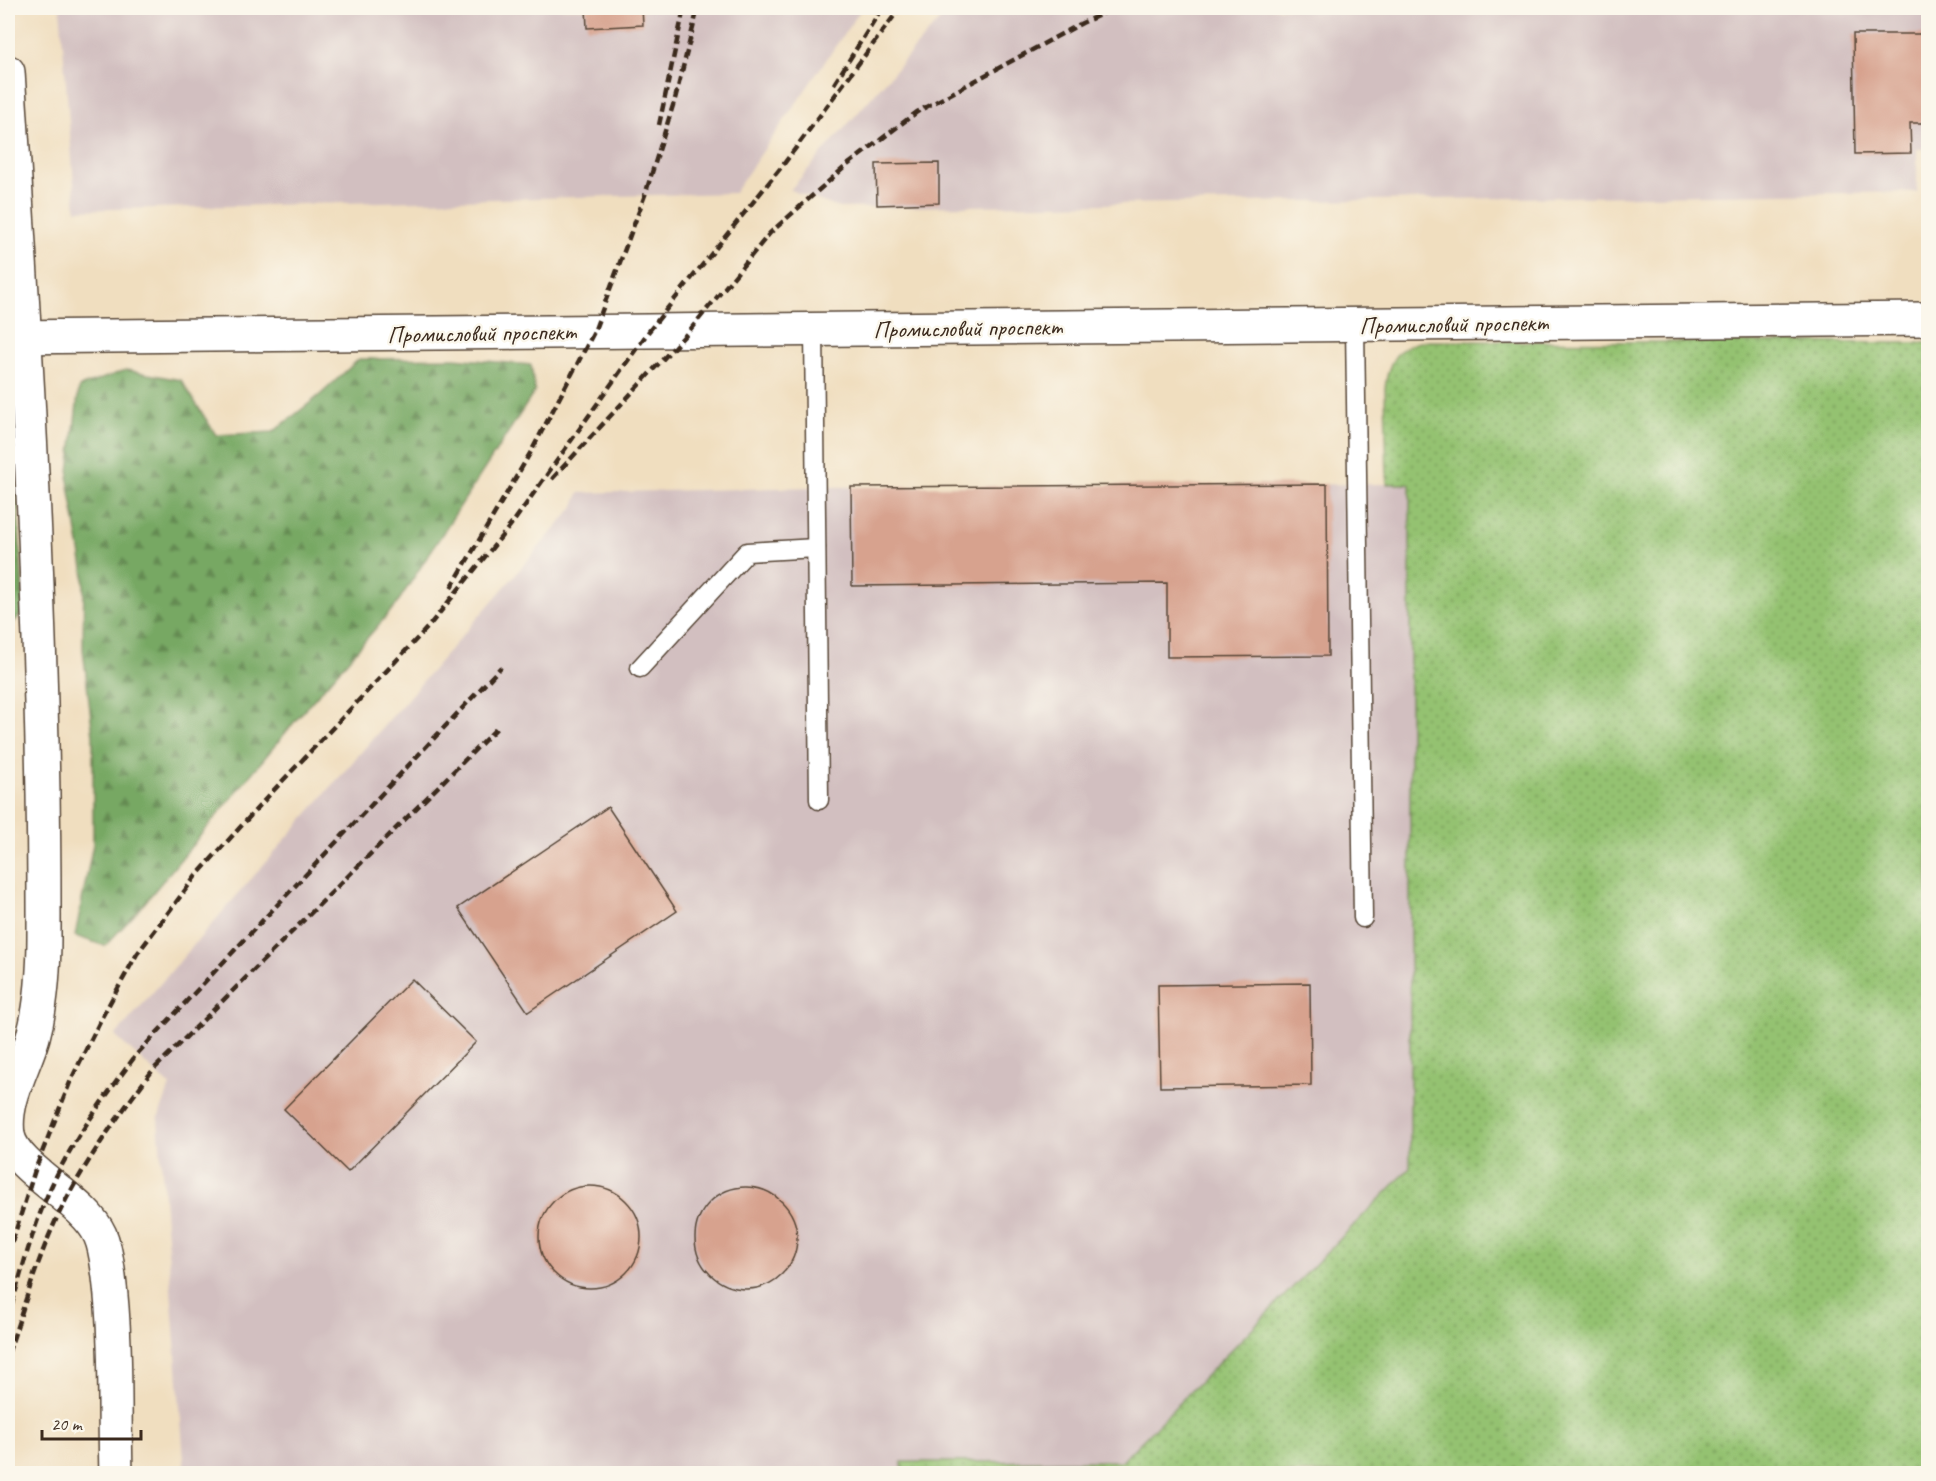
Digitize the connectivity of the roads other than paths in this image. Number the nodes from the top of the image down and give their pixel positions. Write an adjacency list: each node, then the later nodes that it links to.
1 (8, 72): 5 (street)
2 (1929, 319): 3 (street, Промисловий проспект)
3 (1355, 325): 4 (street, Промисловий проспект); 9 (lane)
4 (814, 330): 5 (street, Промисловий проспект); 6 (lane)
5 (17, 337): 10 (street)
6 (816, 548): 7 (lane); 8 (lane)
7 (640, 668)
8 (819, 800)
9 (1364, 918)
10 (8, 1115): 11 (street)
11 (116, 1473)

